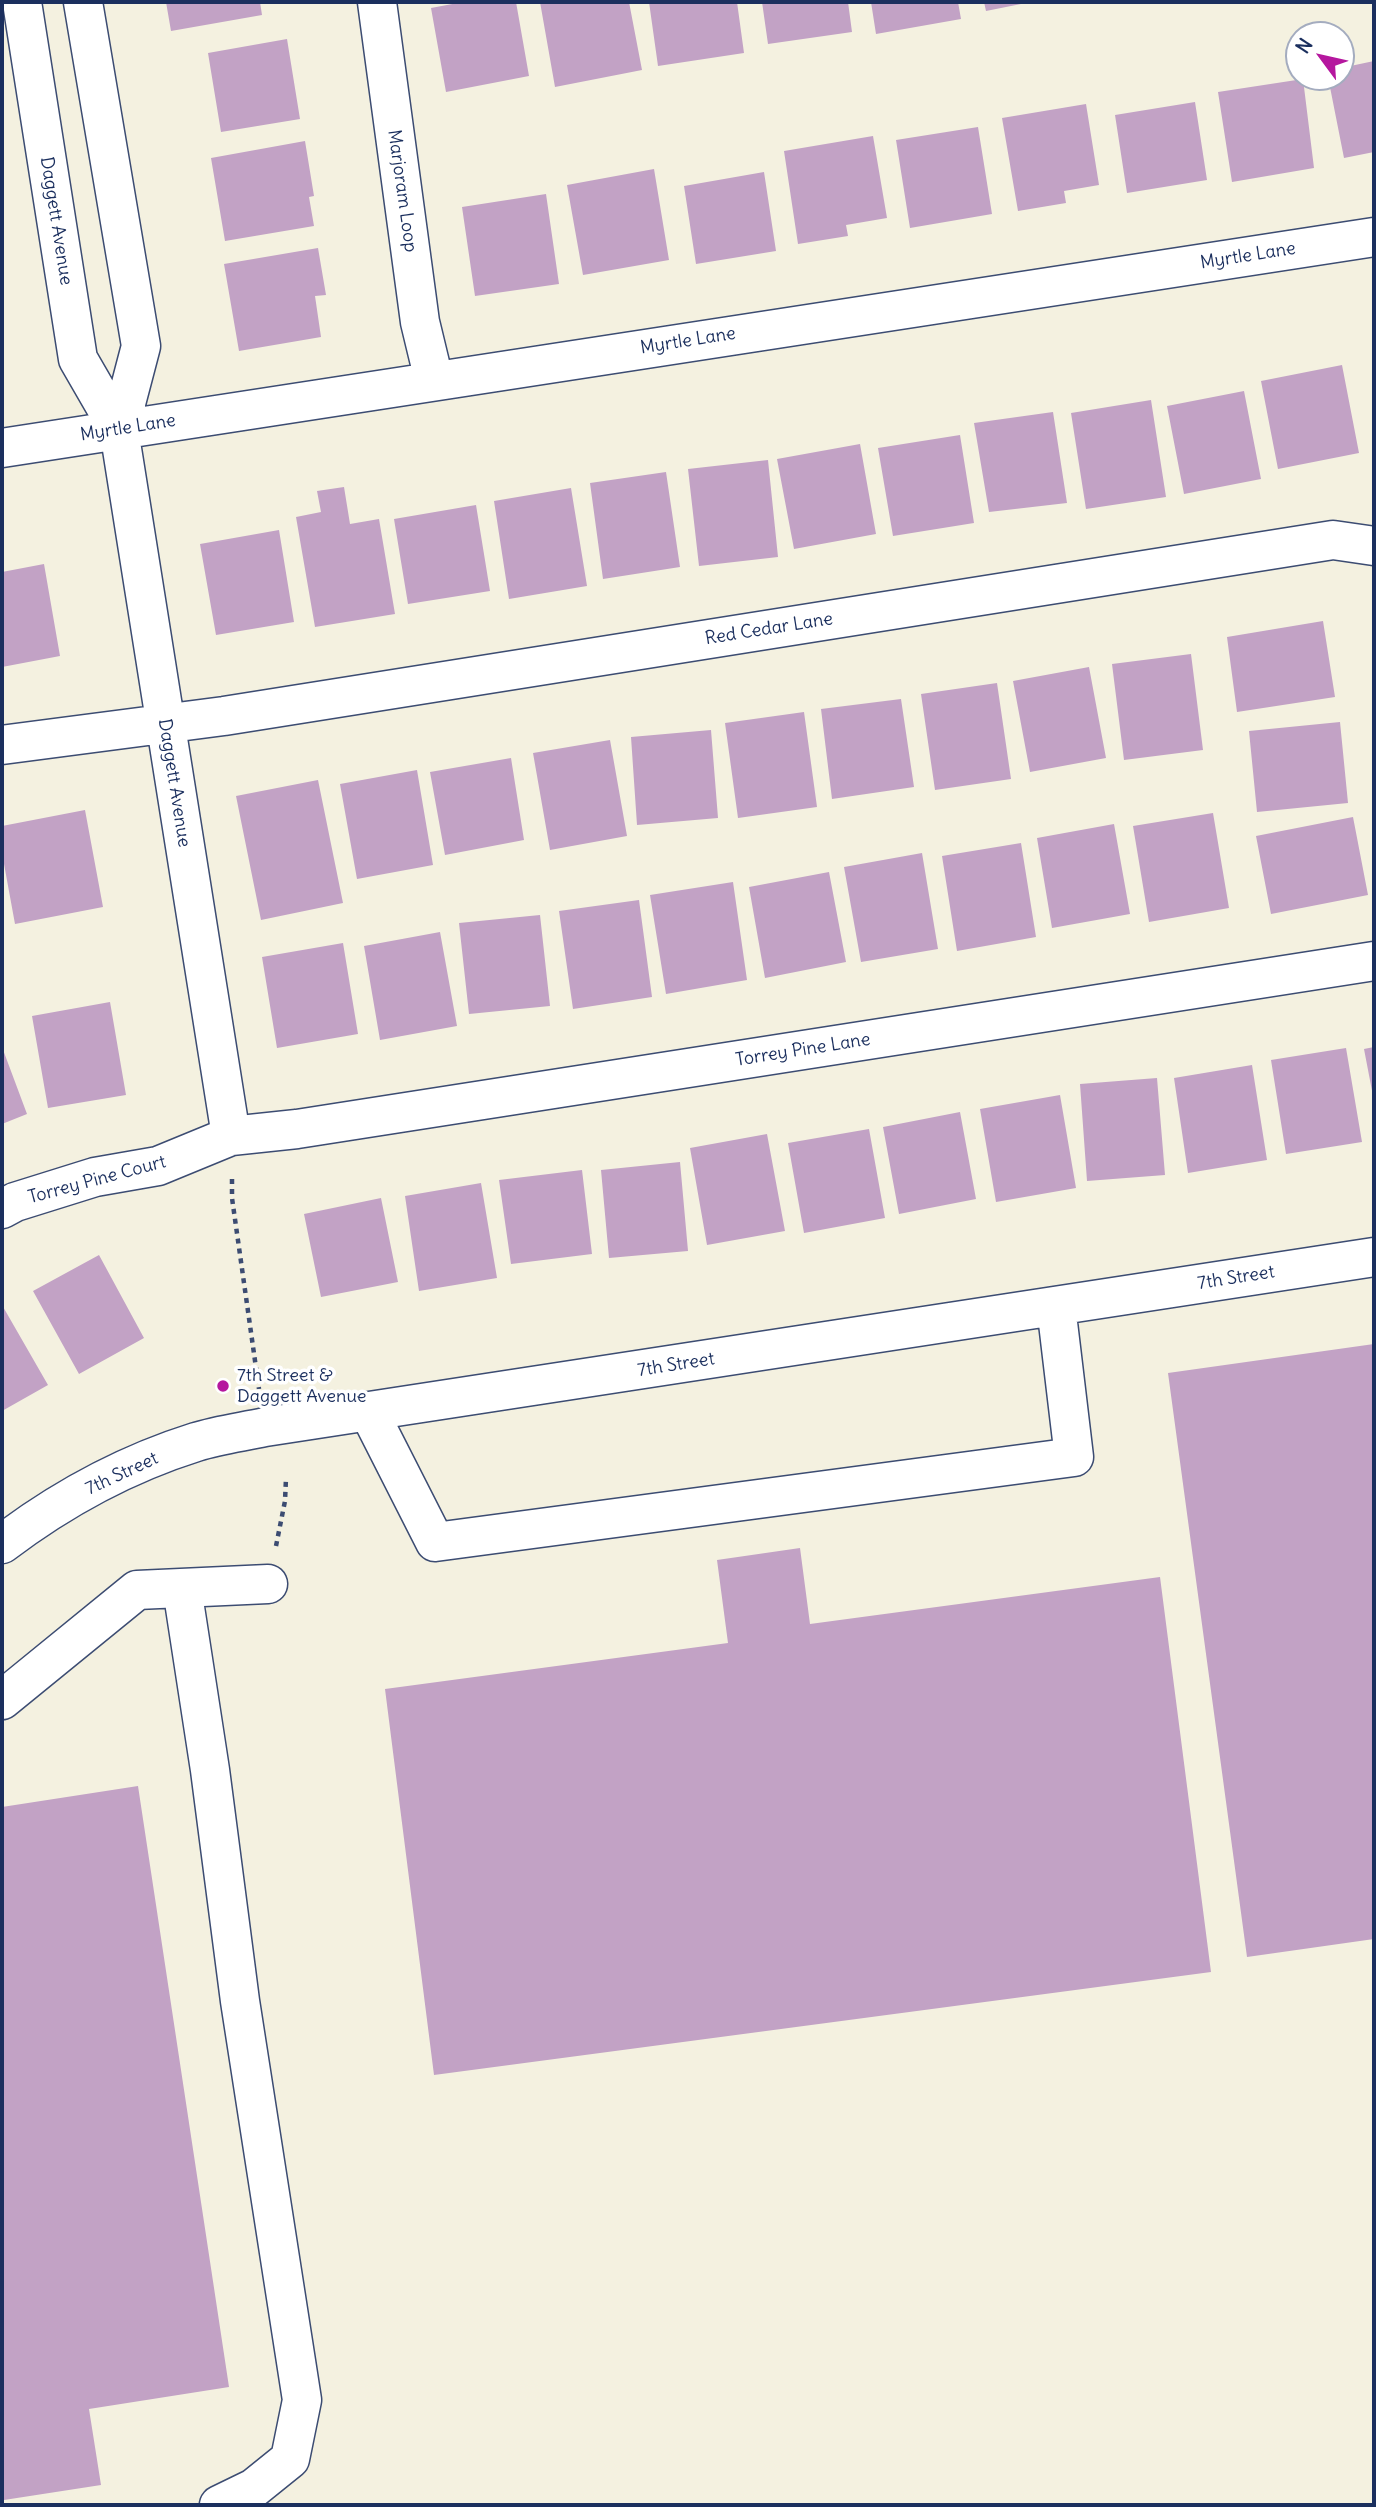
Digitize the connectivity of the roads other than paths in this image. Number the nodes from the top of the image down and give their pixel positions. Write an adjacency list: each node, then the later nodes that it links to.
1 (22, 2): 6 (street, Daggett Avenue)
2 (83, 2): 6 (street, Daggett Avenue)
3 (377, 2): 5 (street, Marjoram Loop)
4 (1374, 237): 5 (street, Myrtle Lane)
5 (433, 380): 6 (street, Myrtle Lane)
6 (120, 430): 7 (street, Myrtle Lane); 9 (street, Daggett Avenue)
7 (2, 448)
8 (1374, 546): 9 (street, Red Cedar Lane)
9 (164, 723): 10 (street, Red Cedar Lane); 12 (street, Daggett Avenue)
10 (2, 745)
11 (1374, 961): 12 (street, Torrey Pine Lane)
12 (231, 1136): 13 (street, Torrey Pine Court)
13 (2, 1209)
14 (1374, 1257): 15 (street, 7th Street)
15 (1056, 1306): 16 (street, 7th Street); 16 (street)
16 (369, 1412): 17 (street, 7th Street)
17 (2, 1544)
18 (268, 1584): 19 (street)
19 (182, 1588): 20 (street); 21 (street)
20 (2, 1700)
21 (219, 2505)

